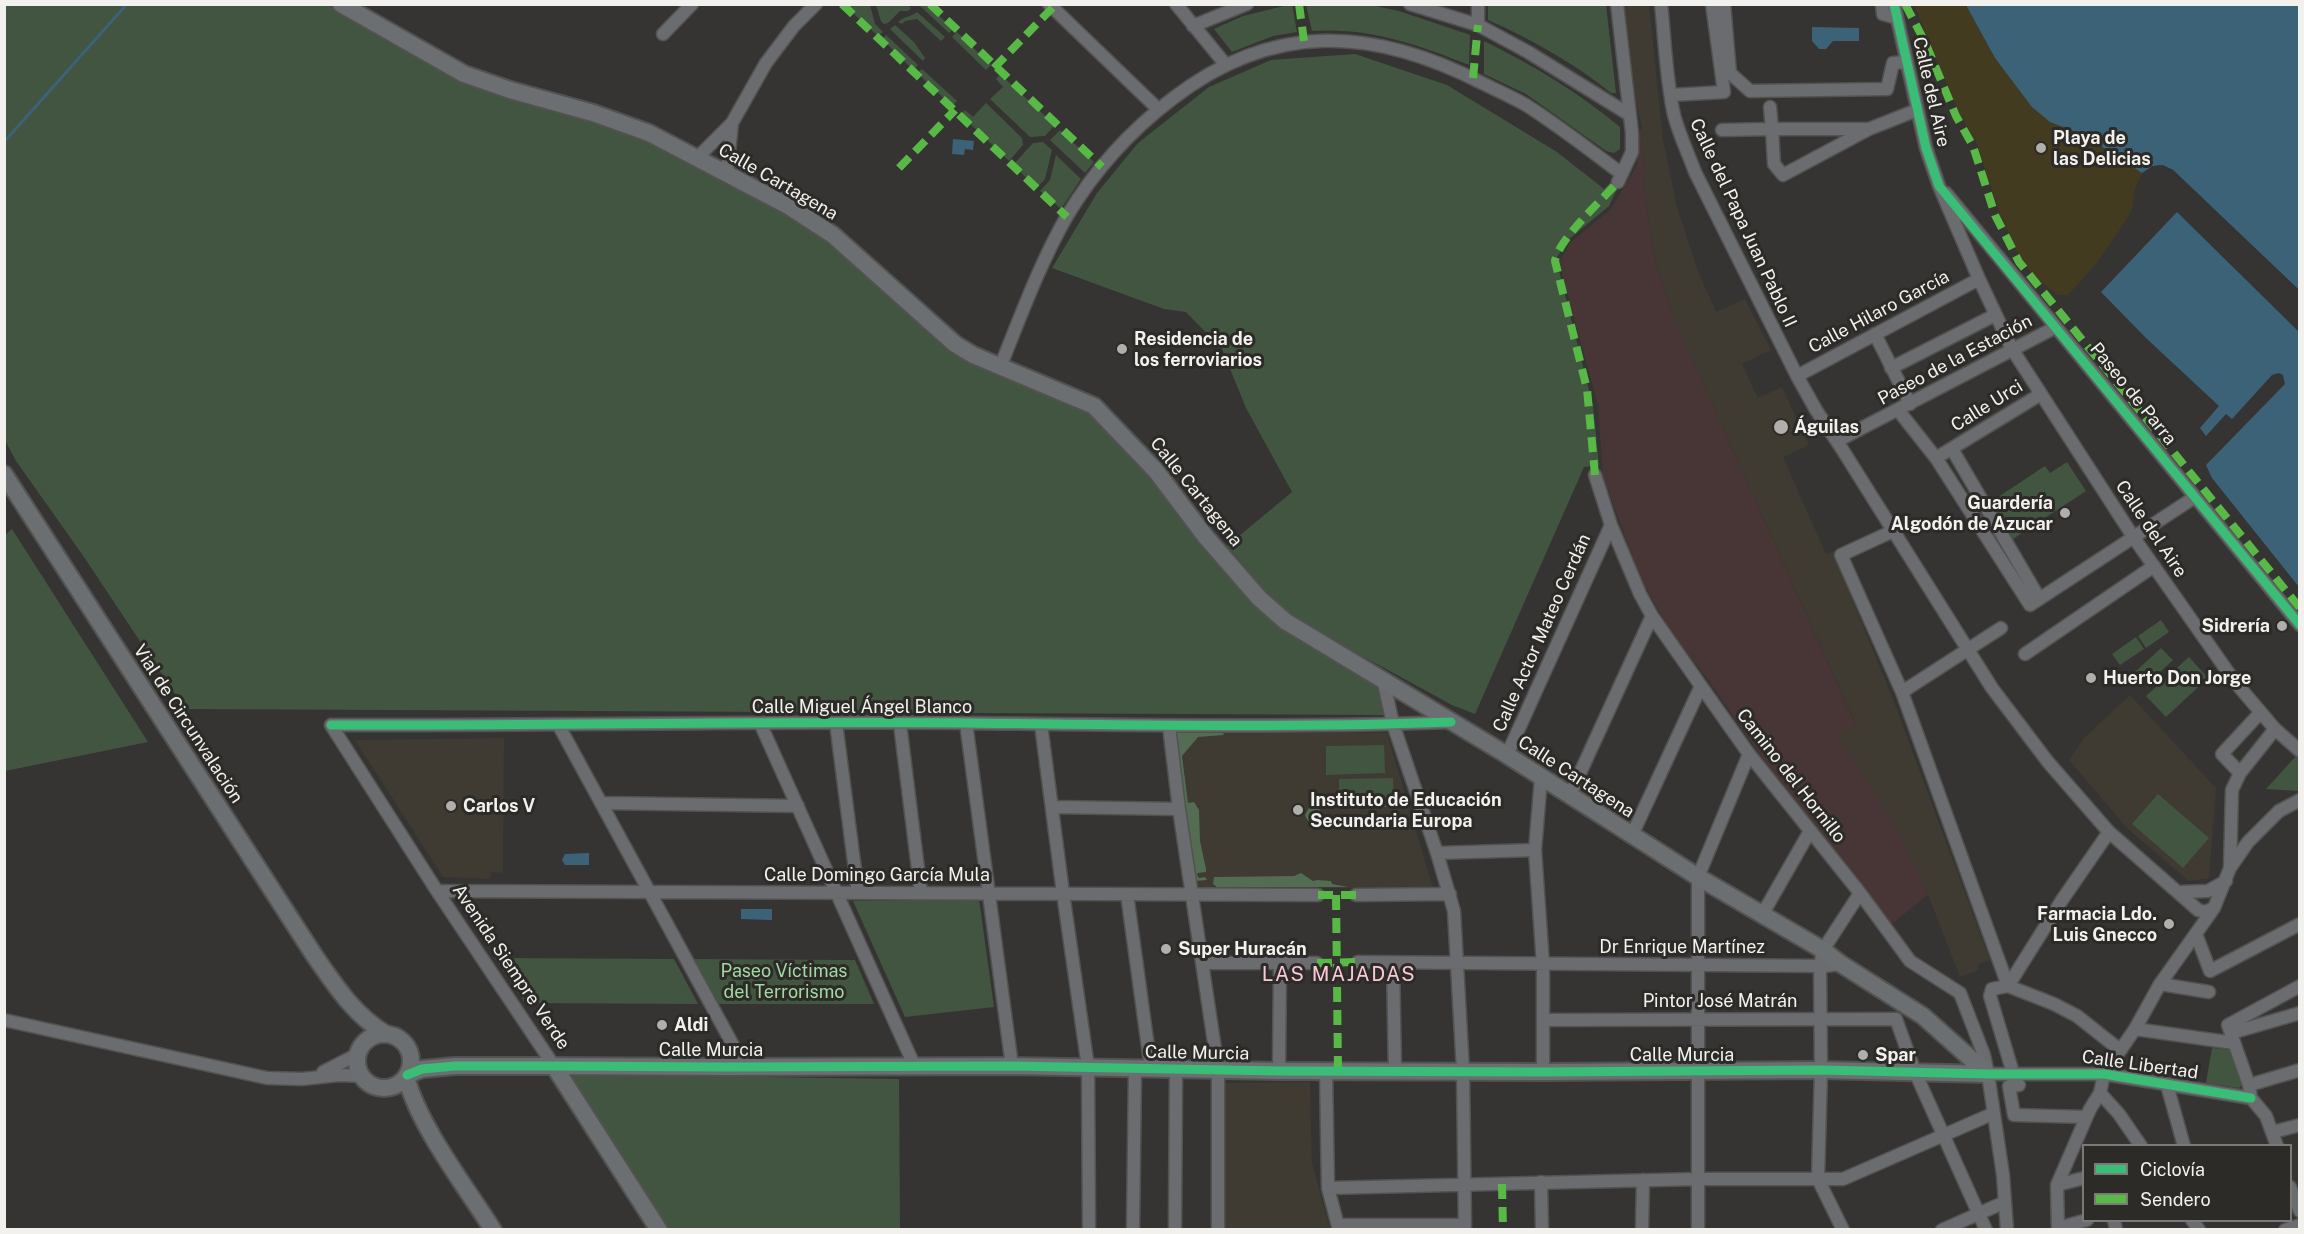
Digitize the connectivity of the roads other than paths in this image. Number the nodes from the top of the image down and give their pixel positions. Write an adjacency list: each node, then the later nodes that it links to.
1 (341, 4): 30 (main road, Calle Cartagena)
2 (692, 4): 18 (street)
3 (816, 4): 26 (street)
4 (1048, 4): 23 (street)
5 (1176, 4): 17 (street)
6 (1247, 4): 17 (street)
7 (1410, 4): 16 (street)
8 (1478, 4): 16 (street)
9 (1617, 4): 25 (street)
10 (1661, 4): 21 (street, Calle del Papa Juan Pablo II)
11 (1712, 4): 21 (street)
12 (1724, 4): 19 (street)
13 (1882, 4): 15 (street)
14 (1894, 4): 15 (street, Calle del Aire)
15 (1897, 18): 19 (street, Calle del Aire)
16 (1478, 25): 25 (street)
17 (1193, 26): 20 (street)
18 (663, 34)
19 (1906, 62): 24 (street, Calle del Aire)
20 (1226, 65): 23 (street); 25 (street)
21 (1671, 94): 42 (street, Calle del Papa Juan Pablo II)
22 (1770, 107): 27 (street)
23 (1158, 109): 40 (street)
24 (1917, 110): 28 (street); 32 (street, Calle del Aire)
25 (1630, 115)
26 (732, 123): 30 (street); 31 (street)
27 (1772, 129): 28 (street); 28 (street); 29 (street)
28 (1869, 129)
29 (1722, 130)
30 (697, 158): 31 (main road, Calle Cartagena)
31 (727, 173): 40 (main road, Calle Cartagena)
32 (1939, 186): 33 (street, Paseo de Parra); 34 (street, Calle del Aire)
33 (1974, 227): 34 (street); 37 (street, Paseo de Parra)
34 (1960, 235): 35 (street, Calle del Aire)
35 (1979, 279): 36 (street, Calle del Aire); 38 (street, Calle Hilaro García)
36 (1995, 315): 39 (street, Calle del Aire); 41 (street)
37 (2056, 327): 39 (street, Paseo de la Estación); 51 (street, Paseo de Parra)
38 (1875, 333): 41 (street); 42 (street, Calle Hilaro García)
39 (2012, 349): 43 (street, Calle del Aire); 44 (street, Paseo de la Estación)
40 (1001, 365): 62 (main road, Calle Cartagena)
41 (1891, 368): 44 (street)
42 (1797, 376): 46 (street, Calle del Papa Juan Pablo II)
43 (2041, 394): 47 (street, Calle Urci); 54 (street, Calle del Aire)
44 (1910, 404): 45 (street, Paseo de la Estación)
45 (1898, 410): 46 (street, Paseo de la Estación); 48 (street)
46 (1838, 441): 53 (street, Calle del Papa Juan Pablo II)
47 (1952, 449): 48 (street, Calle Urci); 56 (street)
48 (1936, 458): 56 (street)
49 (4, 474): 128 (main road, Vial de Circunvalación)
50 (1595, 475): 52 (street, Camino del Hornillo)
51 (2195, 497): 54 (street); 58 (street, Paseo de Parra)
52 (1611, 525): 57 (street, Camino del Hornillo); 79 (street, Calle Actor Mateo Cerdán)
53 (1893, 531): 60 (street, Calle del Papa Juan Pablo II); 64 (street)
54 (2134, 538): 55 (street, Calle del Aire); 56 (street)
55 (2154, 566): 61 (street); 65 (street, Calle del Aire)
56 (2039, 598)
57 (1652, 616): 63 (street, Camino del Hornillo); 82 (street)
58 (2300, 625)
59 (2001, 628): 60 (street)
60 (1968, 648): 64 (street); 89 (street, Calle del Papa Juan Pablo II)
61 (2025, 654)
62 (1383, 679): 66 (main road, Calle Cartagena); 71 (street)
63 (1701, 686): 78 (street, Camino del Hornillo); 90 (street)
64 (1902, 692): 125 (street)
65 (2260, 713): 76 (street, Calle del Aire); 80 (street)
66 (1451, 722): 71 (street, Calle Miguel Ángel Blanco); 79 (main road, Calle Cartagena)
67 (760, 723): 68 (street, Calle Miguel Ángel Blanco); 74 (street, Calle Miguel Ángel Blanco); 85 (street)
68 (836, 723): 70 (street, Calle Miguel Ángel Blanco); 100 (street)
69 (966, 723): 70 (street, Calle Miguel Ángel Blanco); 73 (street, Calle Miguel Ángel Blanco); 102 (street)
70 (900, 724): 101 (street)
71 (1393, 724): 75 (street, Calle Miguel Ángel Blanco); 92 (street)
72 (331, 725): 74 (street, Calle Miguel Ángel Blanco); 95 (street, Avenida Siempre Verde)
73 (1041, 725): 75 (street, Calle Miguel Ángel Blanco); 86 (street)
74 (559, 726): 84 (street)
75 (1169, 726): 87 (street)
76 (2275, 729): 77 (street, Calle del Aire); 80 (street)
77 (2300, 751)
78 (1749, 754): 88 (street, Camino del Hornillo); 94 (street)
79 (1507, 755): 81 (main road, Calle Cartagena)
80 (2240, 773): 93 (street)
81 (1541, 778): 82 (main road, Calle Cartagena); 91 (street)
82 (1569, 797): 90 (main road, Calle Cartagena)
83 (2300, 800): 93 (street)
84 (601, 803): 85 (street); 97 (street)
85 (798, 806): 98 (street)
86 (1052, 807): 87 (street); 103 (street)
87 (1179, 809): 106 (street)
88 (1810, 831): 104 (street, Camino del Hornillo); 112 (street)
89 (2109, 832): 99 (street, Calle del Papa Juan Pablo II); 125 (street)
90 (1632, 835): 94 (main road, Calle Cartagena)
91 (1535, 850): 92 (street); 122 (street)
92 (1437, 853): 107 (street)
93 (2228, 875): 96 (street); 110 (street)
94 (1698, 877): 112 (main road, Calle Cartagena); 123 (street)
95 (437, 891): 97 (street, Calle Domingo García Mula); 142 (street, Avenida Siempre Verde)
96 (2204, 891): 99 (street); 110 (street); 111 (street)
97 (648, 892): 98 (street, Calle Domingo García Mula); 144 (street)
98 (837, 892): 100 (street, Calle Domingo García Mula); 145 (street)
99 (2180, 892): 111 (street, Calle del Papa Juan Pablo II)
100 (858, 893): 101 (street, Calle Domingo García Mula)
101 (921, 893): 102 (street, Calle Domingo García Mula)
102 (987, 893): 103 (street, Calle Domingo García Mula); 143 (street)
103 (1063, 893): 105 (street, Calle Domingo García Mula); 146 (street)
104 (1860, 893): 115 (street); 160 (street, Camino del Hornillo)
105 (1127, 894): 106 (street, Calle Domingo García Mula); 147 (street)
106 (1193, 894): 108 (street, Calle Domingo García Mula); 117 (street)
107 (1450, 894): 109 (street); 121 (street)
108 (1318, 895)
109 (1356, 895)
110 (2215, 905): 111 (street); 114 (street)
111 (2197, 908): 114 (street)
112 (1762, 915): 115 (main road, Calle Cartagena)
113 (2300, 924): 114 (street)
114 (2198, 932): 124 (street)
115 (1821, 958): 123 (street, Dr Enrique Martínez); 130 (main road, Calle Cartagena); 134 (street)
116 (1358, 962): 120 (street, Dr Enrique Martínez)
117 (1204, 963): 118 (street); 149 (street)
118 (1280, 963): 119 (street); 153 (street)
119 (1317, 963)
120 (1393, 963): 121 (street, Dr Enrique Martínez); 154 (street)
121 (1456, 963): 122 (street, Dr Enrique Martínez); 155 (street)
122 (1543, 965): 123 (street, Dr Enrique Martínez); 133 (street)
123 (1699, 966): 131 (street)
124 (2160, 984): 127 (street); 135 (street)
125 (2008, 986): 139 (street); 159 (street)
126 (2300, 986): 137 (street)
127 (2209, 992)
128 (341, 994): 136 (main road, Vial de Circunvalación); 140 (main road, Vial de Circunvalación)
129 (2300, 1013): 137 (street)
130 (1903, 1014): 134 (street, Pintor José Matrán); 158 (street); 160 (main road, Calle Cartagena)
131 (1698, 1018): 133 (street, Pintor José Matrán); 134 (street, Pintor José Matrán); 157 (street)
132 (4, 1020): 164 (street)
133 (1544, 1020): 156 (street)
134 (1821, 1020): 151 (street)
135 (2135, 1029): 137 (street); 139 (street)
136 (386, 1034): 138 (main road); 140 (main road)
137 (2231, 1034): 168 (street)
138 (408, 1048): 141 (main road, Calle Murcia); 163 (main road)
139 (2120, 1050): 161 (street)
140 (359, 1053): 162 (main road); 164 (street)
141 (455, 1066): 142 (main road, Calle Murcia); 163 (main road, Calle Murcia)
142 (554, 1066): 144 (main road, Calle Murcia); 198 (main road, Avenida Siempre Verde)
143 (1012, 1066): 145 (main road, Calle Murcia); 146 (main road, Calle Murcia)
144 (745, 1067): 145 (main road, Calle Murcia)
145 (915, 1067)
146 (1088, 1067): 147 (main road, Calle Murcia); 199 (street)
147 (1143, 1069): 148 (main road, Calle Murcia); 200 (street)
148 (1176, 1069): 149 (main road, Calle Murcia); 201 (street)
149 (1218, 1069): 153 (main road, Calle Murcia); 202 (street)
150 (1326, 1070): 153 (main road, Calle Murcia); 154 (main road, Calle Murcia); 186 (street)
151 (1821, 1070): 157 (main road, Calle Murcia); 158 (main road, Calle Murcia); 180 (street)
152 (2300, 1070): 168 (street)
153 (1279, 1071)
154 (1395, 1071): 155 (main road, Calle Murcia)
155 (1463, 1071): 156 (main road, Calle Murcia); 184 (street)
156 (1543, 1072): 157 (main road, Calle Murcia)
157 (1696, 1072): 179 (street)
158 (1915, 1072): 160 (main road, Calle Murcia); 174 (street)
159 (2013, 1073): 160 (street, Calle Libertad); 161 (street, Calle Libertad)
160 (1988, 1074): 171 (street, Camino del Hornillo)
161 (2104, 1074): 165 (street, Calle Libertad); 169 (street)
162 (363, 1076): 164 (street); 167 (main road)
163 (406, 1076): 167 (main road); 175 (main road)
164 (302, 1079)
165 (2167, 1084): 168 (street, Calle Libertad); 177 (street)
166 (2019, 1085): 170 (street)
167 (385, 1087): 175 (main road)
168 (2250, 1091): 173 (street)
169 (2100, 1093): 170 (street); 176 (street)
170 (2088, 1113): 185 (street)
171 (1992, 1114): 174 (street); 188 (street, Camino del Hornillo)
172 (2300, 1125): 173 (street)
173 (2273, 1132): 178 (street)
174 (1943, 1135): 180 (street); 190 (street)
175 (433, 1137): 197 (main road)
176 (2140, 1144)
177 (2183, 1144)
178 (2276, 1144)
179 (1698, 1179): 180 (street); 182 (street); 205 (street)
180 (1818, 1179): 195 (street)
181 (2082, 1179): 185 (street)
182 (1643, 1180): 183 (street); 204 (street)
183 (1541, 1182): 184 (street); 203 (street)
184 (1463, 1185): 186 (street); 194 (street)
185 (2057, 1185): 196 (street)
186 (1328, 1188): 193 (street)
187 (2292, 1193): 189 (street)
188 (2006, 1202): 190 (street); 208 (street, Camino del Hornillo)
189 (2300, 1211)
190 (1979, 1213): 206 (street); 207 (street)
191 (2083, 1222): 196 (street)
192 (2300, 1225): 209 (street)
193 (1338, 1227): 194 (street)
194 (1465, 1227)
195 (1838, 1228)
196 (2058, 1229)
197 (493, 1230)
198 (659, 1230)
199 (1089, 1230)
200 (1133, 1230)
201 (1174, 1230)
202 (1218, 1230)
203 (1542, 1230)
204 (1642, 1230)
205 (1698, 1230)
206 (1942, 1230)
207 (1986, 1230)
208 (2007, 1230)
209 (2285, 1230)

